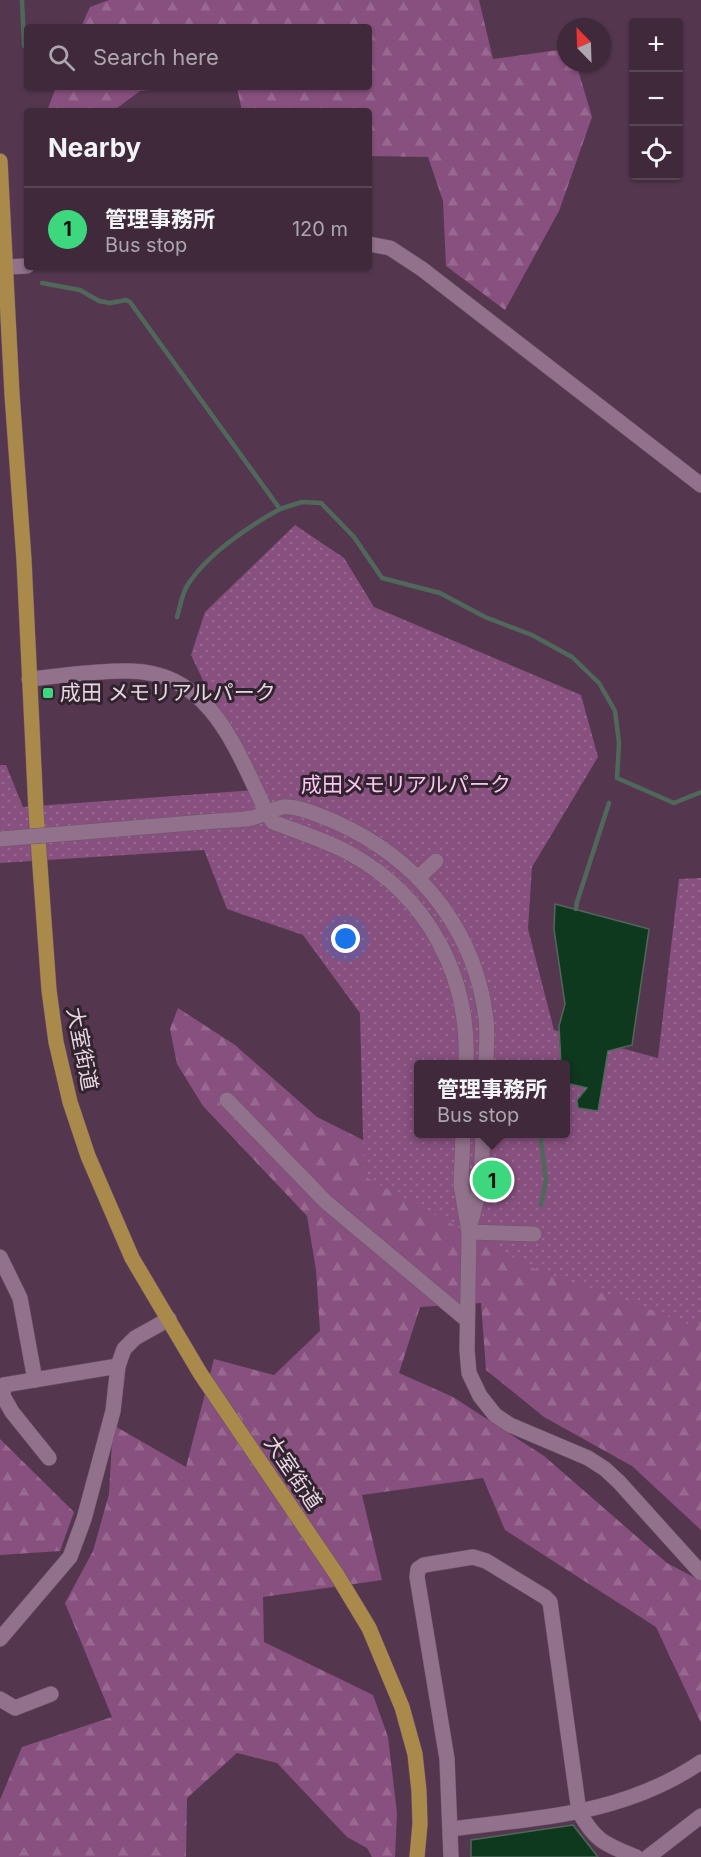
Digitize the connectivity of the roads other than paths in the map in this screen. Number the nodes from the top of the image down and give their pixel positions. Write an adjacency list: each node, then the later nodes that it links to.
1 (0, 161): 4 (main road, 大室街道)
2 (372, 245): 5 (street)
3 (24, 266): 4 (street)
4 (7, 267): 6 (main road, 大室街道)
5 (701, 486)
6 (29, 678): 7 (street); 19 (main road, 大室街道)
7 (267, 813): 8 (street, bridge); 10 (street); 11 (street)
8 (0, 839)
9 (436, 861): 10 (street)
10 (418, 878): 12 (street)
11 (466, 1060)
12 (486, 1060)
13 (227, 1100): 20 (street)
14 (463, 1138): 16 (street)
15 (483, 1138): 16 (street)
16 (469, 1232): 17 (street); 20 (street)
17 (534, 1234)
18 (0, 1257): 22 (street)
19 (169, 1319): 21 (street); 32 (main road, 大室街道)
20 (467, 1320): 24 (street)
21 (118, 1366): 22 (street); 25 (street)
22 (35, 1380): 23 (street)
23 (49, 1458)
24 (701, 1573)
25 (0, 1639)
26 (51, 1694): 27 (street)
27 (0, 1699)
28 (701, 1762): 29 (street)
29 (579, 1812): 31 (street); 31 (street); 34 (street)
30 (701, 1816): 35 (street)
31 (451, 1829): 33 (street)
32 (417, 1857)
33 (451, 1857)
34 (636, 1857)
35 (648, 1857)

